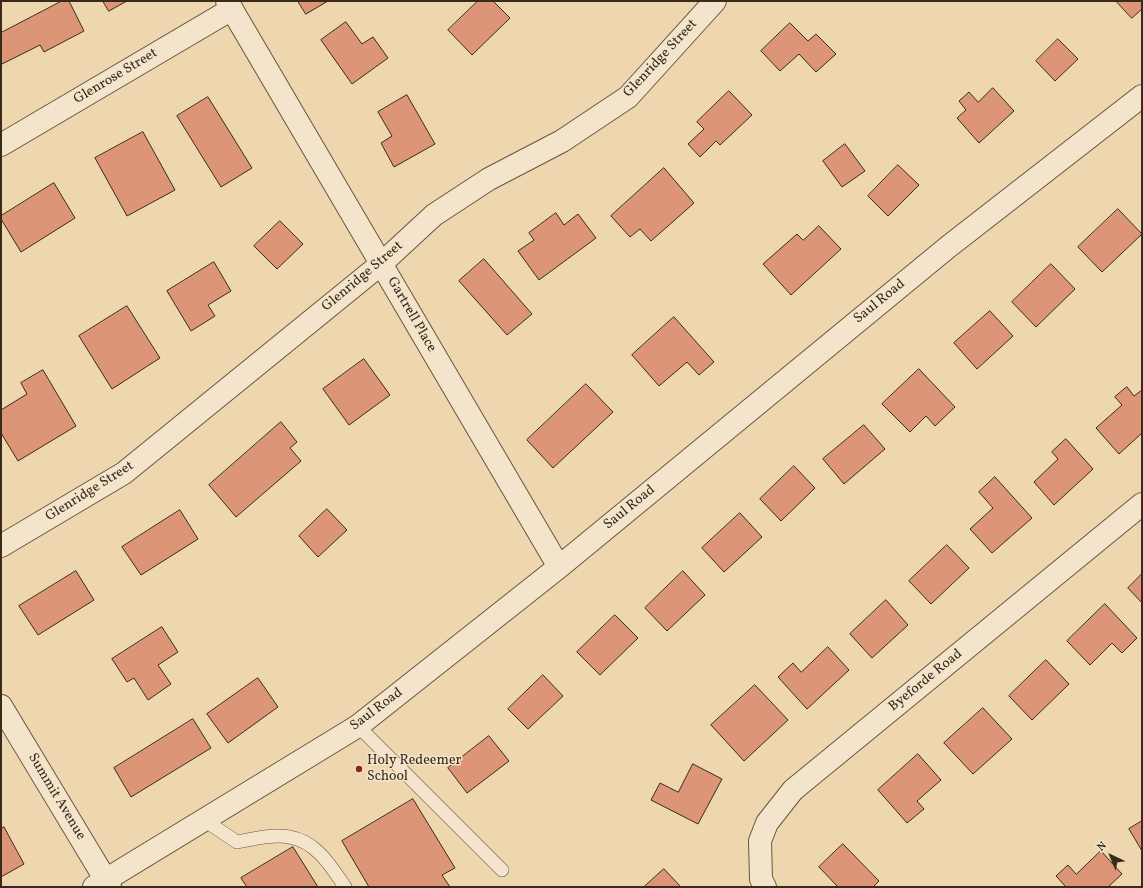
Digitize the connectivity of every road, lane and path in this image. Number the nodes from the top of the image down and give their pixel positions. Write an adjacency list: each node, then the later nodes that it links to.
1 (715, 1): 5 (street, Glenridge Street)
2 (229, 5): 4 (street, Glenrose Street); 5 (street, Gartrell Place)
3 (1142, 96): 8 (street, Saul Road)
4 (1, 145)
5 (381, 264): 7 (street, Glenridge Street); 8 (street, Gartrell Place)
6 (1142, 504): 15 (street, Byeforde Road)
7 (1, 546)
8 (559, 567): 10 (street, Saul Road)
9 (1, 706): 13 (street, Summit Avenue)
10 (358, 726): 11 (street, Saul Road); 12 (lane)
11 (209, 818): 13 (street, Saul Road); 14 (lane)
12 (502, 870)
13 (103, 885)
14 (344, 887)
15 (765, 887)

